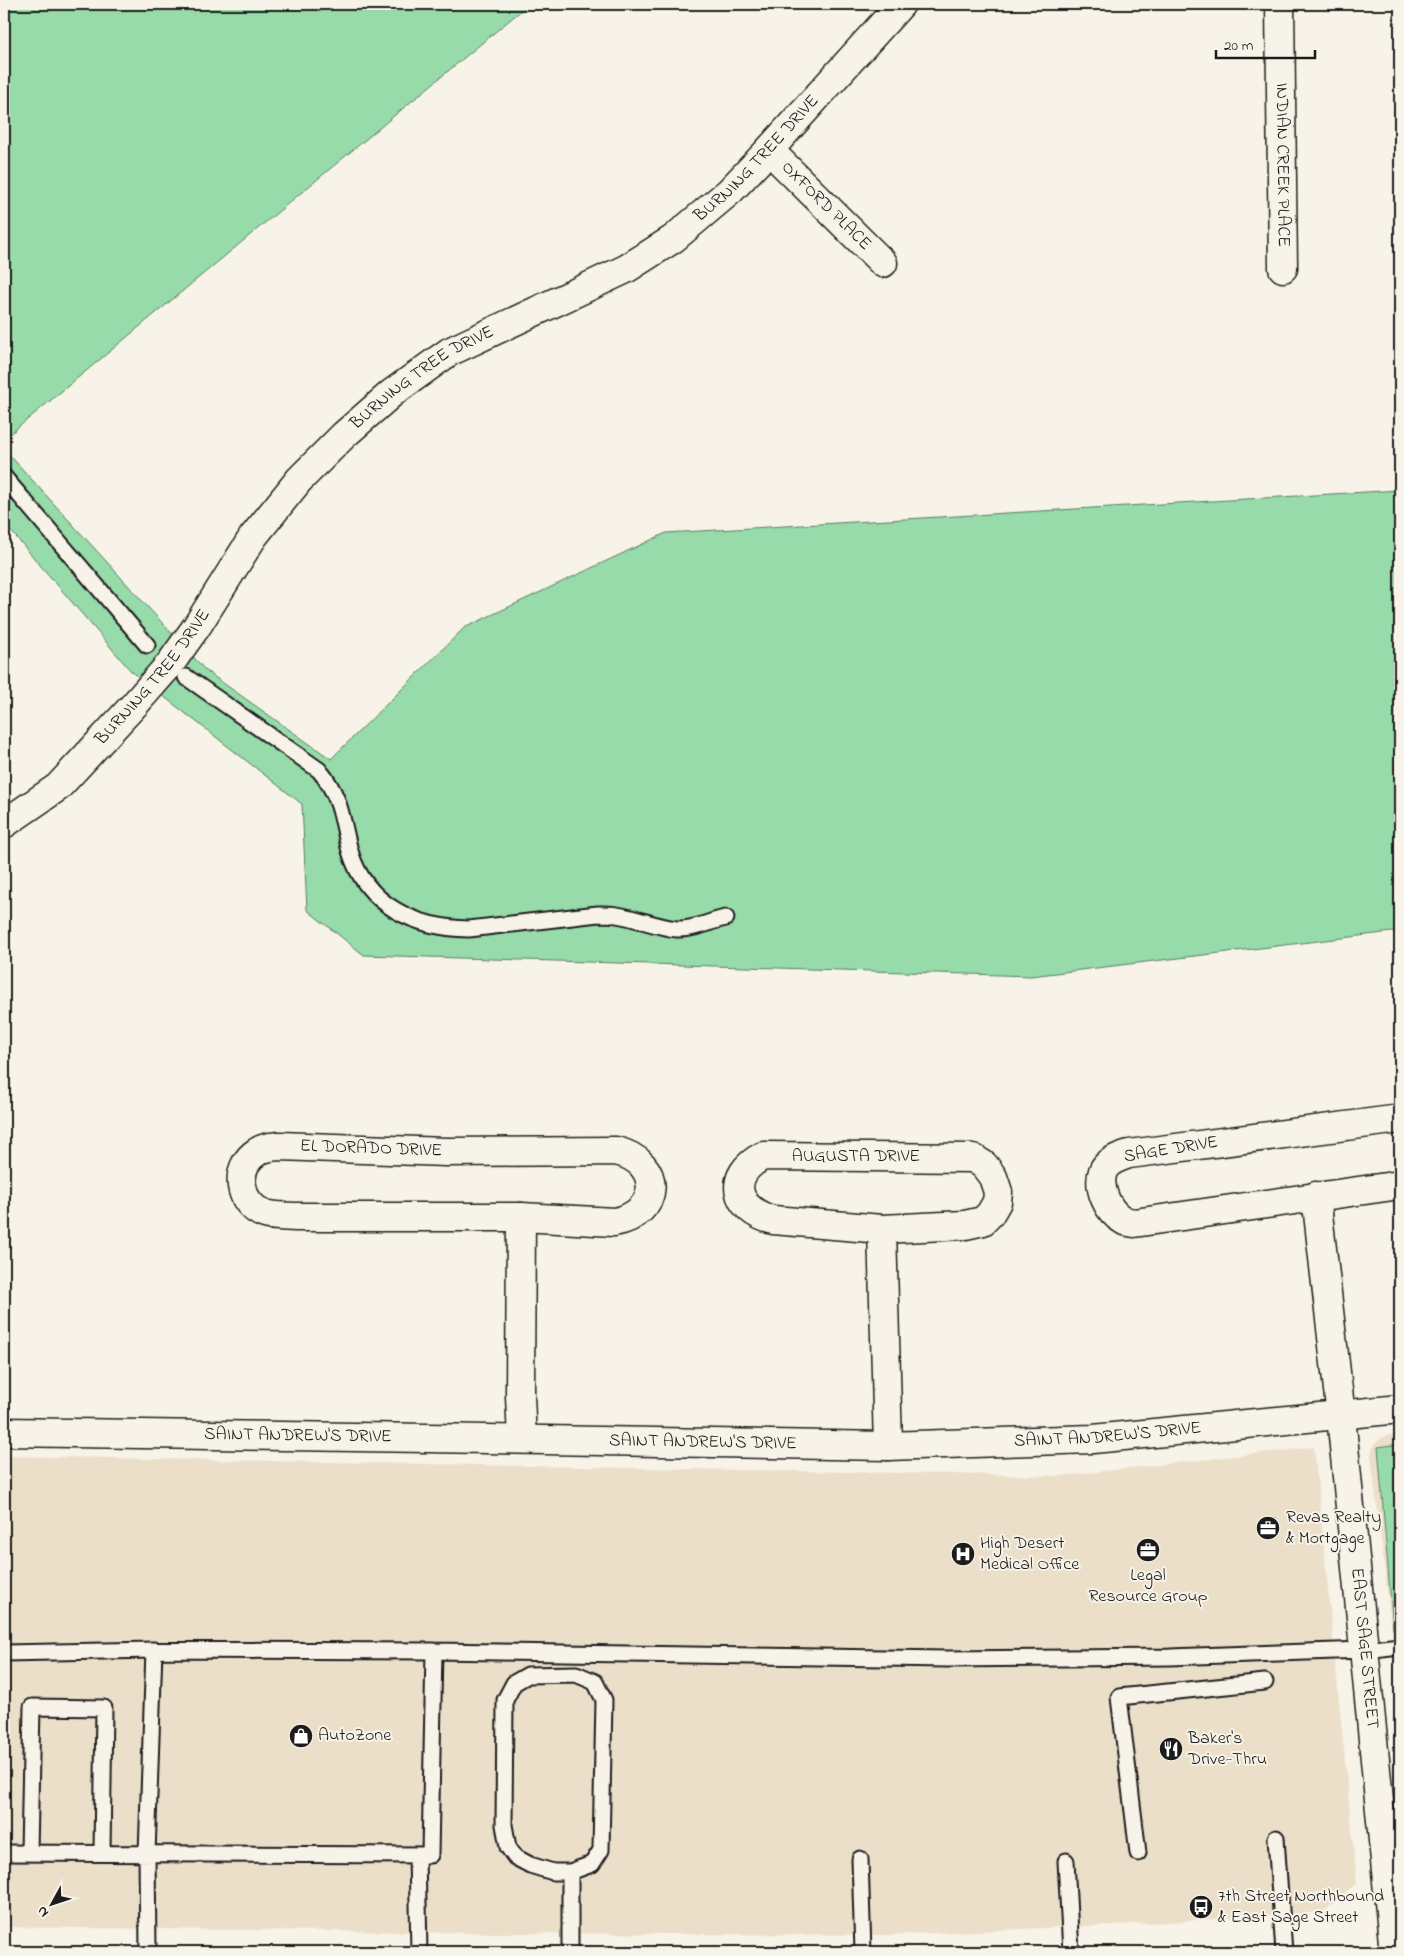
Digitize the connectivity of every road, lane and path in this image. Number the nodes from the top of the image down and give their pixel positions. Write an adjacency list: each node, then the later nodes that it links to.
1 (901, 4): 3 (street, BURNING TREE DRIVE)
2 (1280, 4): 5 (street, INDIAN CREEK PLACE)
3 (769, 150): 4 (street, OXFORD PLACE); 9 (street, BURNING TREE DRIVE)
4 (883, 263)
5 (1282, 268)
6 (4, 477): 7 (lane)
7 (147, 645)
8 (186, 677): 10 (lane)
9 (4, 824)
10 (726, 918)
11 (1400, 1119): 13 (street, SAGE DRIVE)
12 (1400, 1185): 13 (street, SAGE DRIVE)
13 (1316, 1196): 17 (street, EAST SAGE STREET)
14 (521, 1217): 14 (street, EL DORADO DRIVE); 19 (street)
15 (882, 1229): 15 (street, AUGUSTA DRIVE); 20 (street)
16 (1400, 1409): 17 (street, SAINT ANDREW'S DRIVE)
17 (1341, 1416): 20 (street, SAINT ANDREW'S DRIVE); 23 (street, EAST SAGE STREET)
18 (4, 1432): 19 (street, SAINT ANDREW'S DRIVE)
19 (522, 1440): 20 (street, SAINT ANDREW'S DRIVE)
20 (888, 1446)
21 (1400, 1646): 23 (lane)
22 (154, 1650): 24 (lane); 25 (lane); 33 (lane)
23 (1364, 1650): 24 (lane); 27 (street, EAST SAGE STREET)
24 (434, 1651): 34 (lane)
25 (4, 1653)
26 (1265, 1682): 32 (lane)
27 (1391, 1830): 44 (street, EAST SAGE STREET)
28 (1276, 1838): 43 (lane)
29 (4, 1852): 30 (lane)
30 (29, 1852): 31 (lane); 31 (lane)
31 (102, 1853): 33 (lane)
32 (1138, 1853)
33 (147, 1854): 34 (lane); 38 (lane)
34 (417, 1854): 39 (lane)
35 (860, 1859): 41 (lane)
36 (1066, 1861): 42 (lane)
37 (570, 1872): 37 (lane); 40 (lane)
38 (148, 1952)
39 (419, 1952)
40 (570, 1952)
41 (863, 1952)
42 (1071, 1952)
43 (1284, 1952)
44 (1394, 1952)

